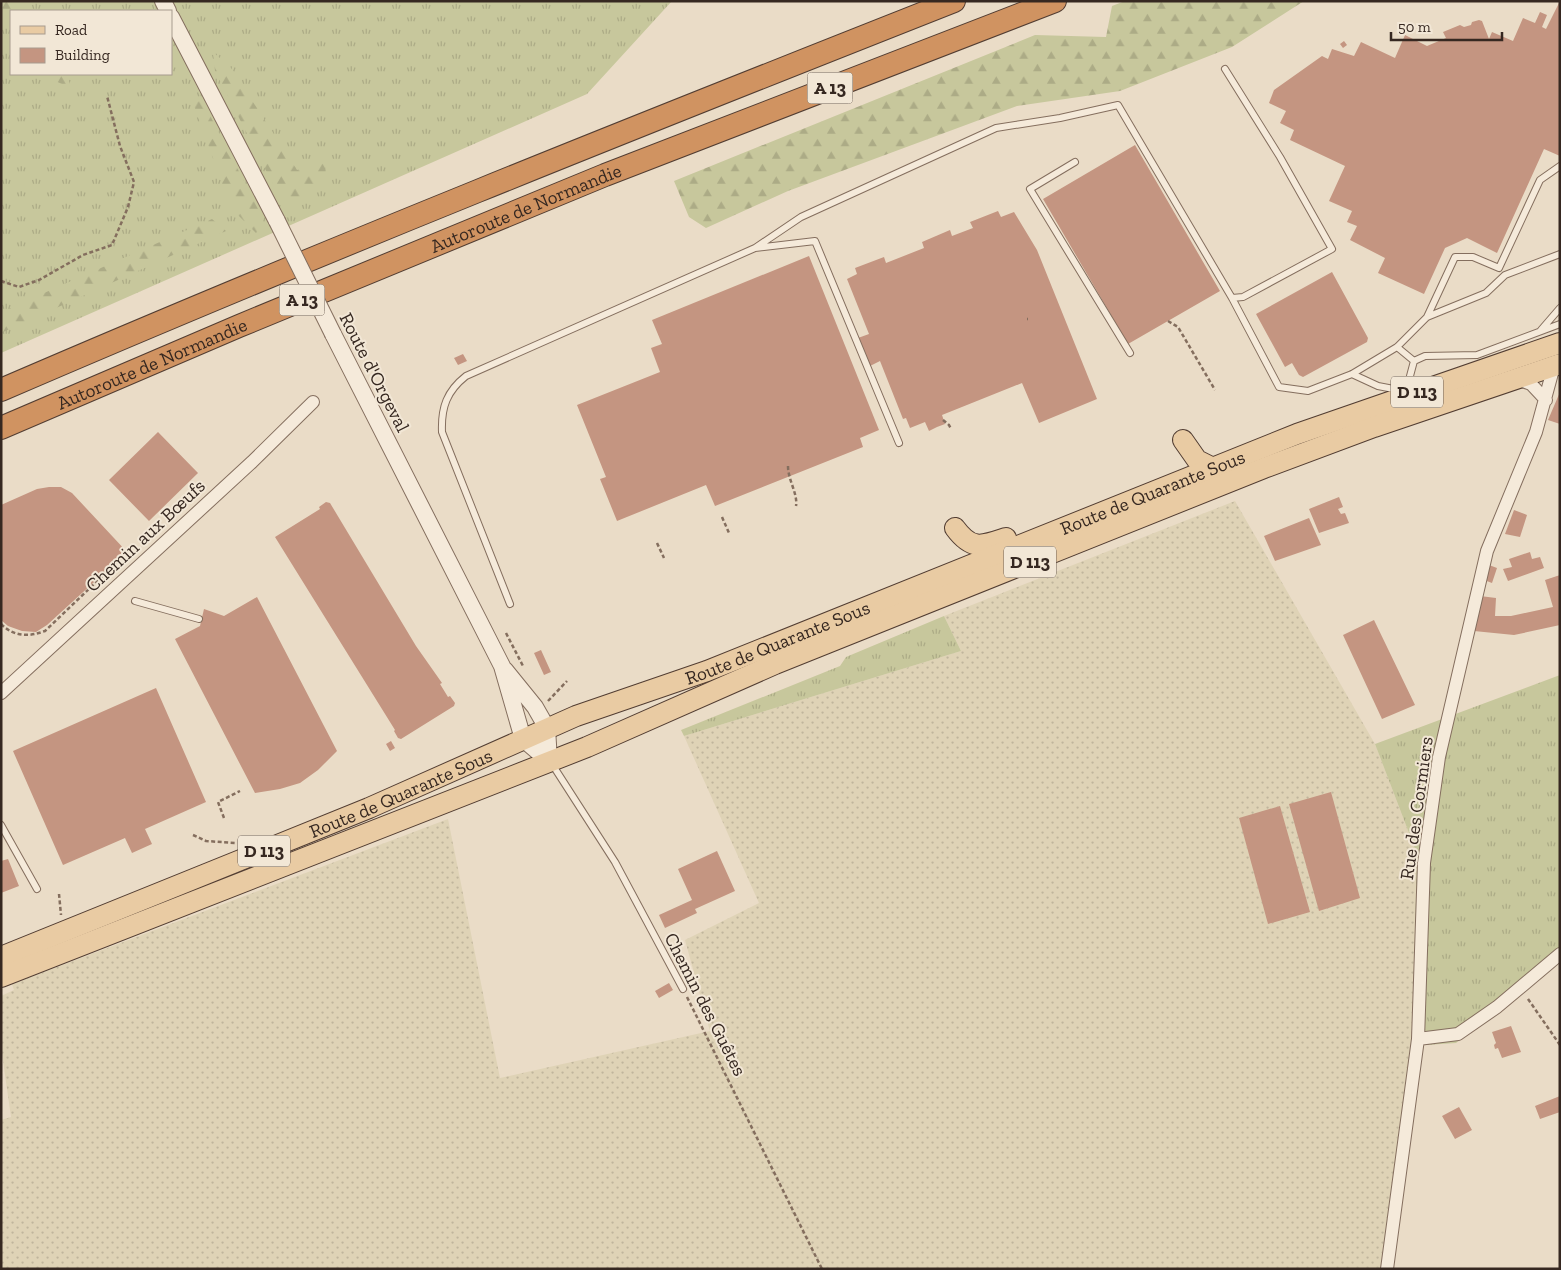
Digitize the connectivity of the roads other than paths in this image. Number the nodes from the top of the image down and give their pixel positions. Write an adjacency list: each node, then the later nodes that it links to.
1 (954, 1): 23 (highway, Autoroute de Normandie / A 13)
2 (1055, 1): 27 (highway, Autoroute de Normandie / A 13)
3 (172, 19): 36 (street, Route d'Orgeval, bridge)
4 (1225, 69): 11 (lane)
5 (1075, 162): 18 (lane)
6 (1560, 166): 9 (lane)
7 (755, 248): 11 (lane); 29 (lane); 34 (lane)
8 (1560, 254): 10 (lane)
9 (1499, 268): 10 (lane); 13 (lane)
10 (1505, 276): 13 (lane)
11 (1232, 298): 21 (lane)
12 (1560, 308): 15 (lane)
13 (1427, 317): 17 (lane)
14 (1560, 324): 15 (lane)
15 (1540, 332): 19 (lane)
16 (1560, 342): 26 (main road, Route de Quarante Sous / D 113)
17 (1397, 347): 19 (lane); 21 (lane)
18 (1130, 353)
19 (1414, 361): 26 (lane)
20 (1558, 365): 22 (main road, Route de Quarante Sous / D 113); 24 (street, Rue des Cormiers)
21 (1352, 374): 26 (lane)
22 (1517, 379): 24 (street); 26 (main road, Route de Quarante Sous / D 113)
23 (1, 390)
24 (1546, 400): 47 (street, Rue des Cormiers)
25 (313, 402): 37 (street, Chemin aux Bœufs)
26 (1418, 402): 30 (main road, Route de Quarante Sous / D 113); 40 (main road, Route de Quarante Sous / D 113)
27 (1, 428)
28 (1183, 440): 30 (main road)
29 (899, 443)
30 (1211, 467): 32 (main road, Route de Quarante Sous / D 113)
31 (955, 528): 32 (main road)
32 (1020, 545): 38 (main road, Route de Quarante Sous / D 113)
33 (135, 600): 35 (lane)
34 (510, 604)
35 (199, 619)
36 (502, 666): 38 (street, Route d'Orgeval); 39 (street, Route d'Orgeval)
37 (1, 693)
38 (547, 728): 39 (main road, Route de Quarante Sous / D 113); 40 (street)
39 (523, 738): 40 (street); 44 (main road, Route de Quarante Sous / D 113)
40 (549, 761): 45 (main road, Route de Quarante Sous / D 113); 46 (lane, Chemin des Guêtes)
41 (1, 825): 42 (lane)
42 (37, 890)
43 (1560, 954): 47 (street)
44 (1, 957)
45 (1, 977)
46 (683, 989)
47 (1418, 1039): 48 (street, Rue des Cormiers)
48 (1387, 1269)

